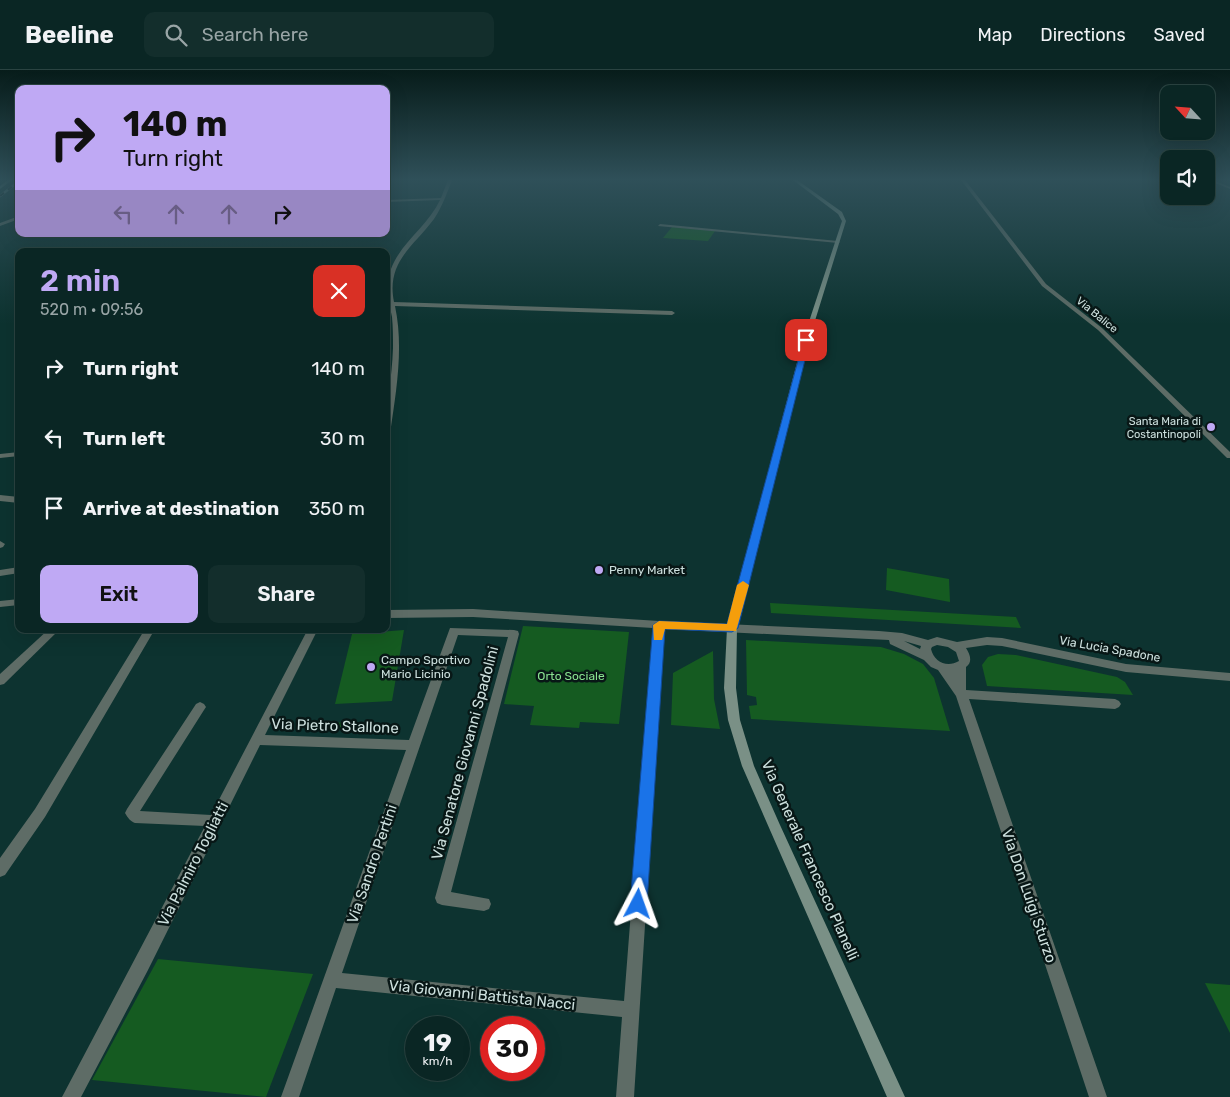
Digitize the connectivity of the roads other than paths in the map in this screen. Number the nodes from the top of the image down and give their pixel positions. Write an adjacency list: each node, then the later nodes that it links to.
1 (422, 228): 12 (street)
2 (691, 228): 7 (street)
3 (757, 228): 7 (street)
4 (842, 228): 10 (main road, Via Generale Francesco Planelli)
5 (997, 228): 19 (street, Via Balice)
6 (785, 229): 8 (street)
7 (754, 234): 8 (street); 9 (street)
8 (781, 236): 10 (street); 11 (street)
9 (750, 240)
10 (838, 242): 28 (main road, Via Generale Francesco Planelli)
11 (777, 243)
12 (390, 275)
13 (390, 301): 14 (street)
14 (391, 304): 15 (street); 16 (street)
15 (672, 312)
16 (390, 397)
17 (15, 454): 18 (street)
18 (0, 456)
19 (1230, 456)
20 (0, 498): 21 (street)
21 (15, 500)
22 (15, 571): 23 (street)
23 (0, 573)
24 (15, 602): 25 (street)
25 (0, 604)
26 (390, 614): 27 (street)
27 (659, 625): 28 (street); 51 (street)
28 (732, 628): 33 (street); 55 (main road, Via Generale Francesco Planelli)
29 (454, 631): 46 (street, Via Sandro Pertini); 49 (street, Via Senatore Giovanni Spadolini)
30 (51, 633): 41 (street)
31 (148, 633): 48 (street)
32 (311, 633): 45 (street, Via Palmiro Togliatti)
33 (879, 636): 35 (street); 37 (street)
34 (986, 641): 36 (street); 38 (street); 40 (street, Via Lucia Spadone)
35 (928, 644): 36 (street); 37 (street)
36 (955, 646): 38 (street)
37 (928, 657): 39 (street)
38 (963, 662): 39 (street); 42 (street)
39 (942, 666): 42 (street)
40 (1230, 677)
41 (0, 681)
42 (960, 694): 43 (street); 56 (street, Via Don Luigi Sturzo)
43 (1115, 704)
44 (200, 707): 47 (street)
45 (256, 740): 46 (street, Via Pietro Stallone); 47 (street, Via Palmiro Togliatti)
46 (413, 745): 50 (street, Via Sandro Pertini)
47 (215, 821): 52 (street, Via Palmiro Togliatti)
48 (0, 870)
49 (484, 904)
50 (332, 980): 51 (street, Via Giovanni Battista Nacci); 53 (street, Via Sandro Pertini)
51 (631, 1010): 54 (street)
52 (70, 1097)
53 (290, 1097)
54 (625, 1097)
55 (896, 1097)
56 (1098, 1097)

